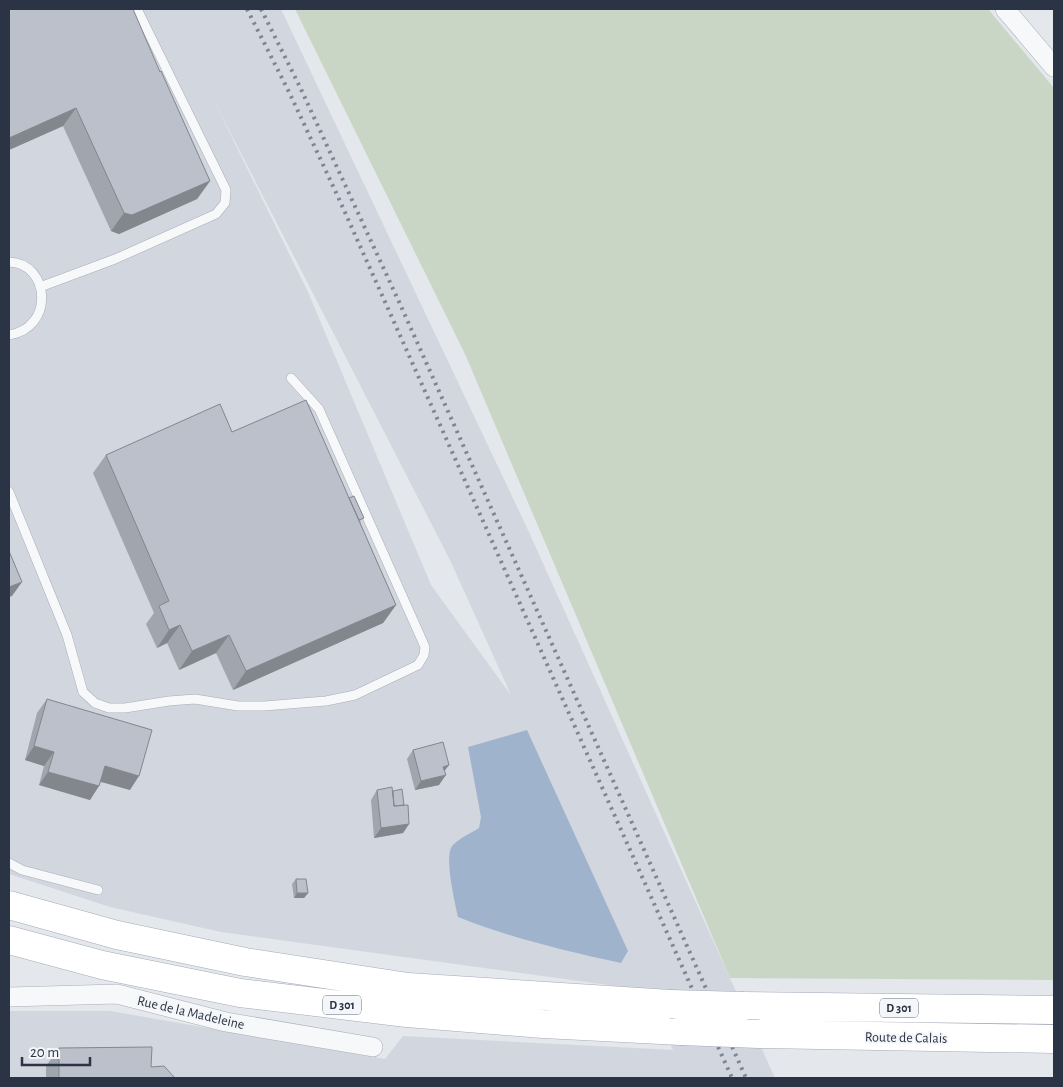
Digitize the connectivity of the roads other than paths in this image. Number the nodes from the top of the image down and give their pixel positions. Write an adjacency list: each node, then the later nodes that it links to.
1 (137, 9): 5 (lane)
2 (1005, 9): 3 (street)
3 (1054, 67)
4 (9, 262): 5 (lane)
5 (40, 287): 6 (lane)
6 (9, 335)
7 (291, 378): 8 (lane)
8 (9, 492)
9 (9, 863): 10 (lane)
10 (98, 890)
11 (9, 905): 14 (main road, D 301, bridge)
12 (9, 940): 15 (main road, Route de Calais / D 301, bridge)
13 (9, 997): 16 (street, Rue de la Madeleine)
14 (1054, 1010)
15 (1054, 1039)
16 (373, 1047)

